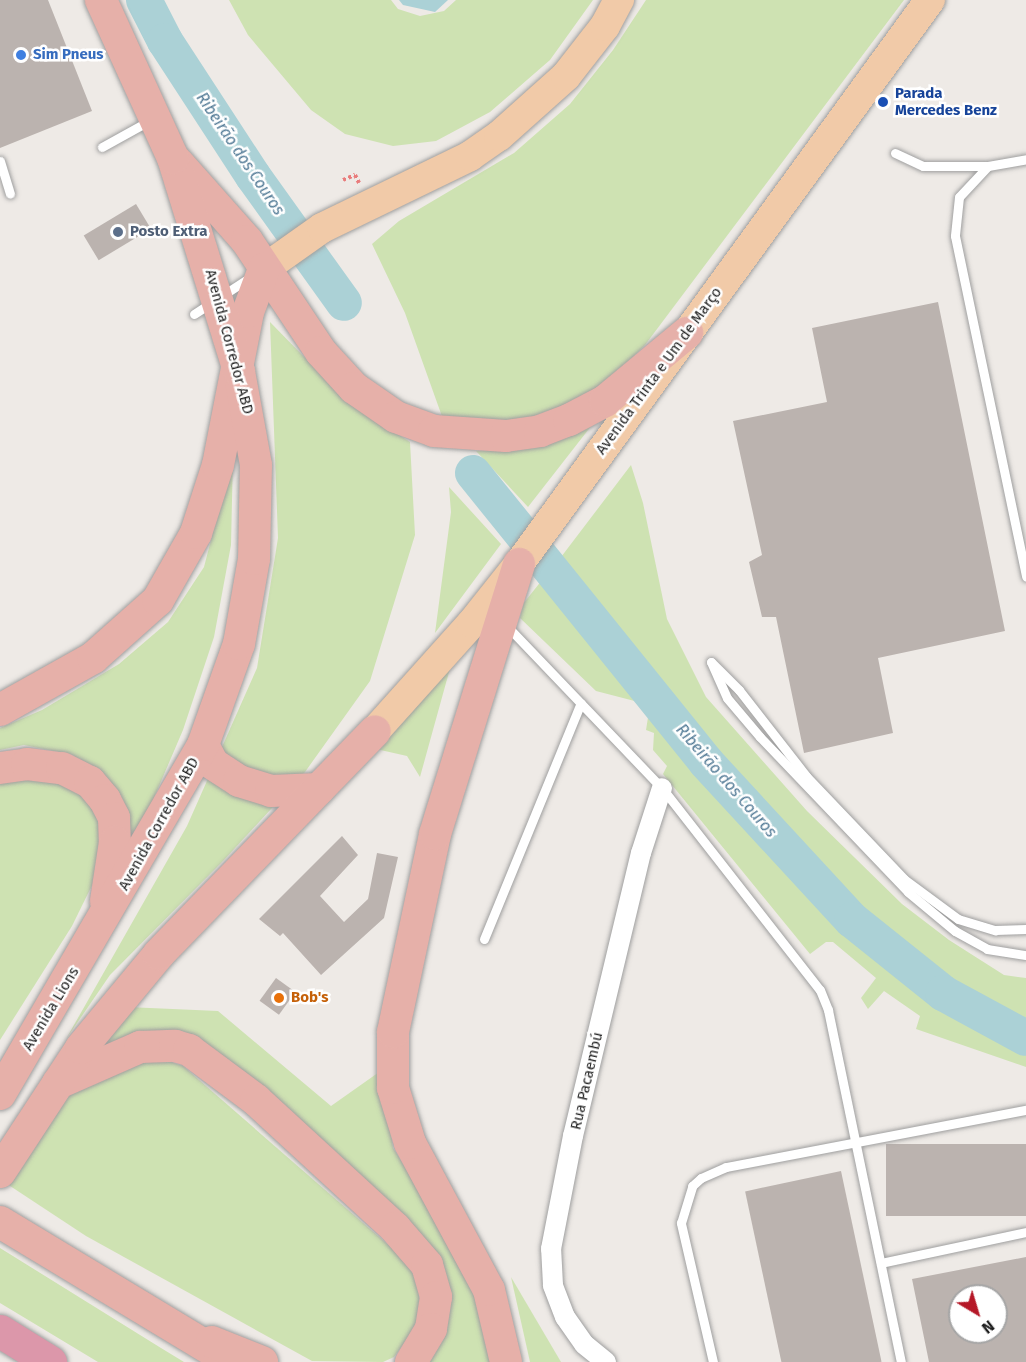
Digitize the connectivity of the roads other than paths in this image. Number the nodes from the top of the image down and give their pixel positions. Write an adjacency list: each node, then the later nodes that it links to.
1 (101, 0): 4 (highway, Avenida Corredor ABD)
2 (619, 0): 12 (main road)
3 (930, 0): 14 (main road, Avenida Trinta e Um de Março)
4 (152, 119): 5 (lane); 7 (highway, Avenida Corredor ABD)
5 (102, 147)
6 (895, 153): 10 (lane)
7 (174, 158): 12 (highway); 13 (highway, Avenida Corredor ABD)
8 (1026, 159): 10 (lane)
9 (0, 161): 11 (lane)
10 (987, 166): 17 (lane)
11 (10, 194)
12 (271, 263): 13 (lane); 14 (highway); 15 (highway)
13 (206, 306): 15 (highway, Avenida Corredor ABD)
14 (687, 333): 16 (main road, Avenida Trinta e Um de Março)
15 (240, 371): 20 (highway); 22 (highway, Avenida Corredor ABD)
16 (522, 559): 18 (highway); 21 (main road, Avenida Trinta e Um de Março)
17 (1026, 577)
18 (500, 619): 19 (lane); 44 (highway)
19 (580, 703): 24 (lane); 28 (lane)
20 (0, 710)
21 (375, 731): 25 (highway)
22 (203, 744): 25 (highway); 26 (highway, Avenida Corredor ABD)
23 (0, 768): 26 (highway)
24 (662, 788): 33 (lane); 45 (street, Rua Pacaembú)
25 (319, 789): 30 (highway)
26 (102, 924): 31 (highway, Avenida Lions)
27 (1026, 929): 29 (lane)
28 (484, 939)
29 (1026, 955)
30 (55, 1085): 34 (highway); 43 (highway)
31 (0, 1094)
32 (1026, 1110): 33 (lane)
33 (856, 1144): 37 (lane); 46 (lane)
34 (0, 1172)
35 (0, 1222): 38 (highway)
36 (1026, 1232): 37 (lane)
37 (880, 1263): 47 (lane)
38 (165, 1323): 41 (highway); 42 (highway)
39 (0, 1331): 40 (highway)
40 (50, 1362)
41 (231, 1362)
42 (262, 1362)
43 (411, 1362)
44 (506, 1362)
45 (606, 1362)
46 (713, 1362)
47 (901, 1362)

